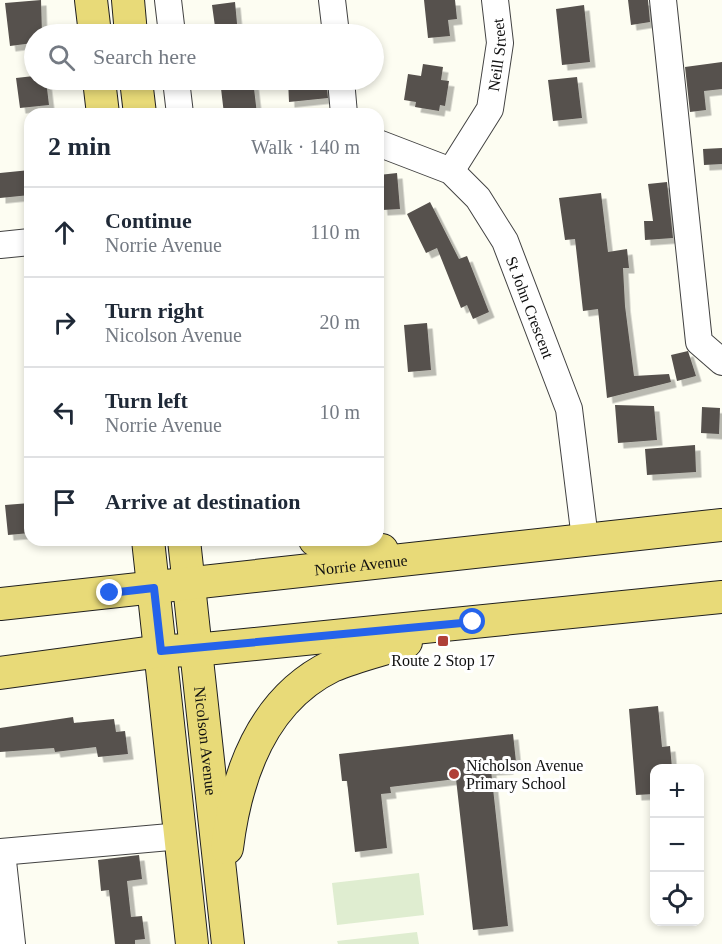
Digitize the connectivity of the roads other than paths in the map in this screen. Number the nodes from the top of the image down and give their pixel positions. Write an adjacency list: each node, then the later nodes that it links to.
1 (91, 0): 7 (main road)
2 (128, 0): 8 (main road)
3 (168, 0): 9 (street)
4 (332, 0): 10 (street)
5 (495, 0): 20 (street, Neill Street)
6 (663, 0): 23 (street)
7 (93, 24)
8 (130, 24)
9 (171, 24)
10 (335, 24)
11 (100, 90): 15 (main road)
12 (137, 90): 16 (main road)
13 (178, 90): 17 (street)
14 (342, 90): 18 (street)
15 (102, 108)
16 (139, 108)
17 (179, 108)
18 (343, 108)
19 (384, 146): 20 (street, St John Crescent)
20 (451, 171): 25 (street, St John Crescent)
21 (24, 243): 22 (street)
22 (0, 245)
23 (722, 362)
24 (722, 525): 25 (main road, Norrie Avenue)
25 (585, 539): 29 (main road, Norrie Avenue)
26 (149, 546): 31 (main road, Nicolson Avenue)
27 (185, 546): 30 (main road, Nicolson Avenue)
28 (350, 546): 29 (main road)
29 (456, 554): 30 (main road, Norrie Avenue)
30 (189, 584): 31 (main road, Norrie Avenue); 35 (main road, Nicolson Avenue)
31 (154, 588): 33 (main road, Norrie Avenue); 36 (main road, Nicolson Avenue)
32 (722, 597): 34 (main road)
33 (0, 604)
34 (473, 622): 35 (main road); 40 (main road)
35 (195, 650): 36 (main road); 40 (main road, Nicolson Avenue)
36 (161, 651): 37 (main road); 38 (main road, Nicolson Avenue)
37 (0, 674)
38 (181, 836): 39 (street); 42 (main road, Nicolson Avenue)
39 (1, 852): 41 (street)
40 (223, 885): 43 (main road, Nicolson Avenue)
41 (12, 944)
42 (192, 944)
43 (228, 944)

